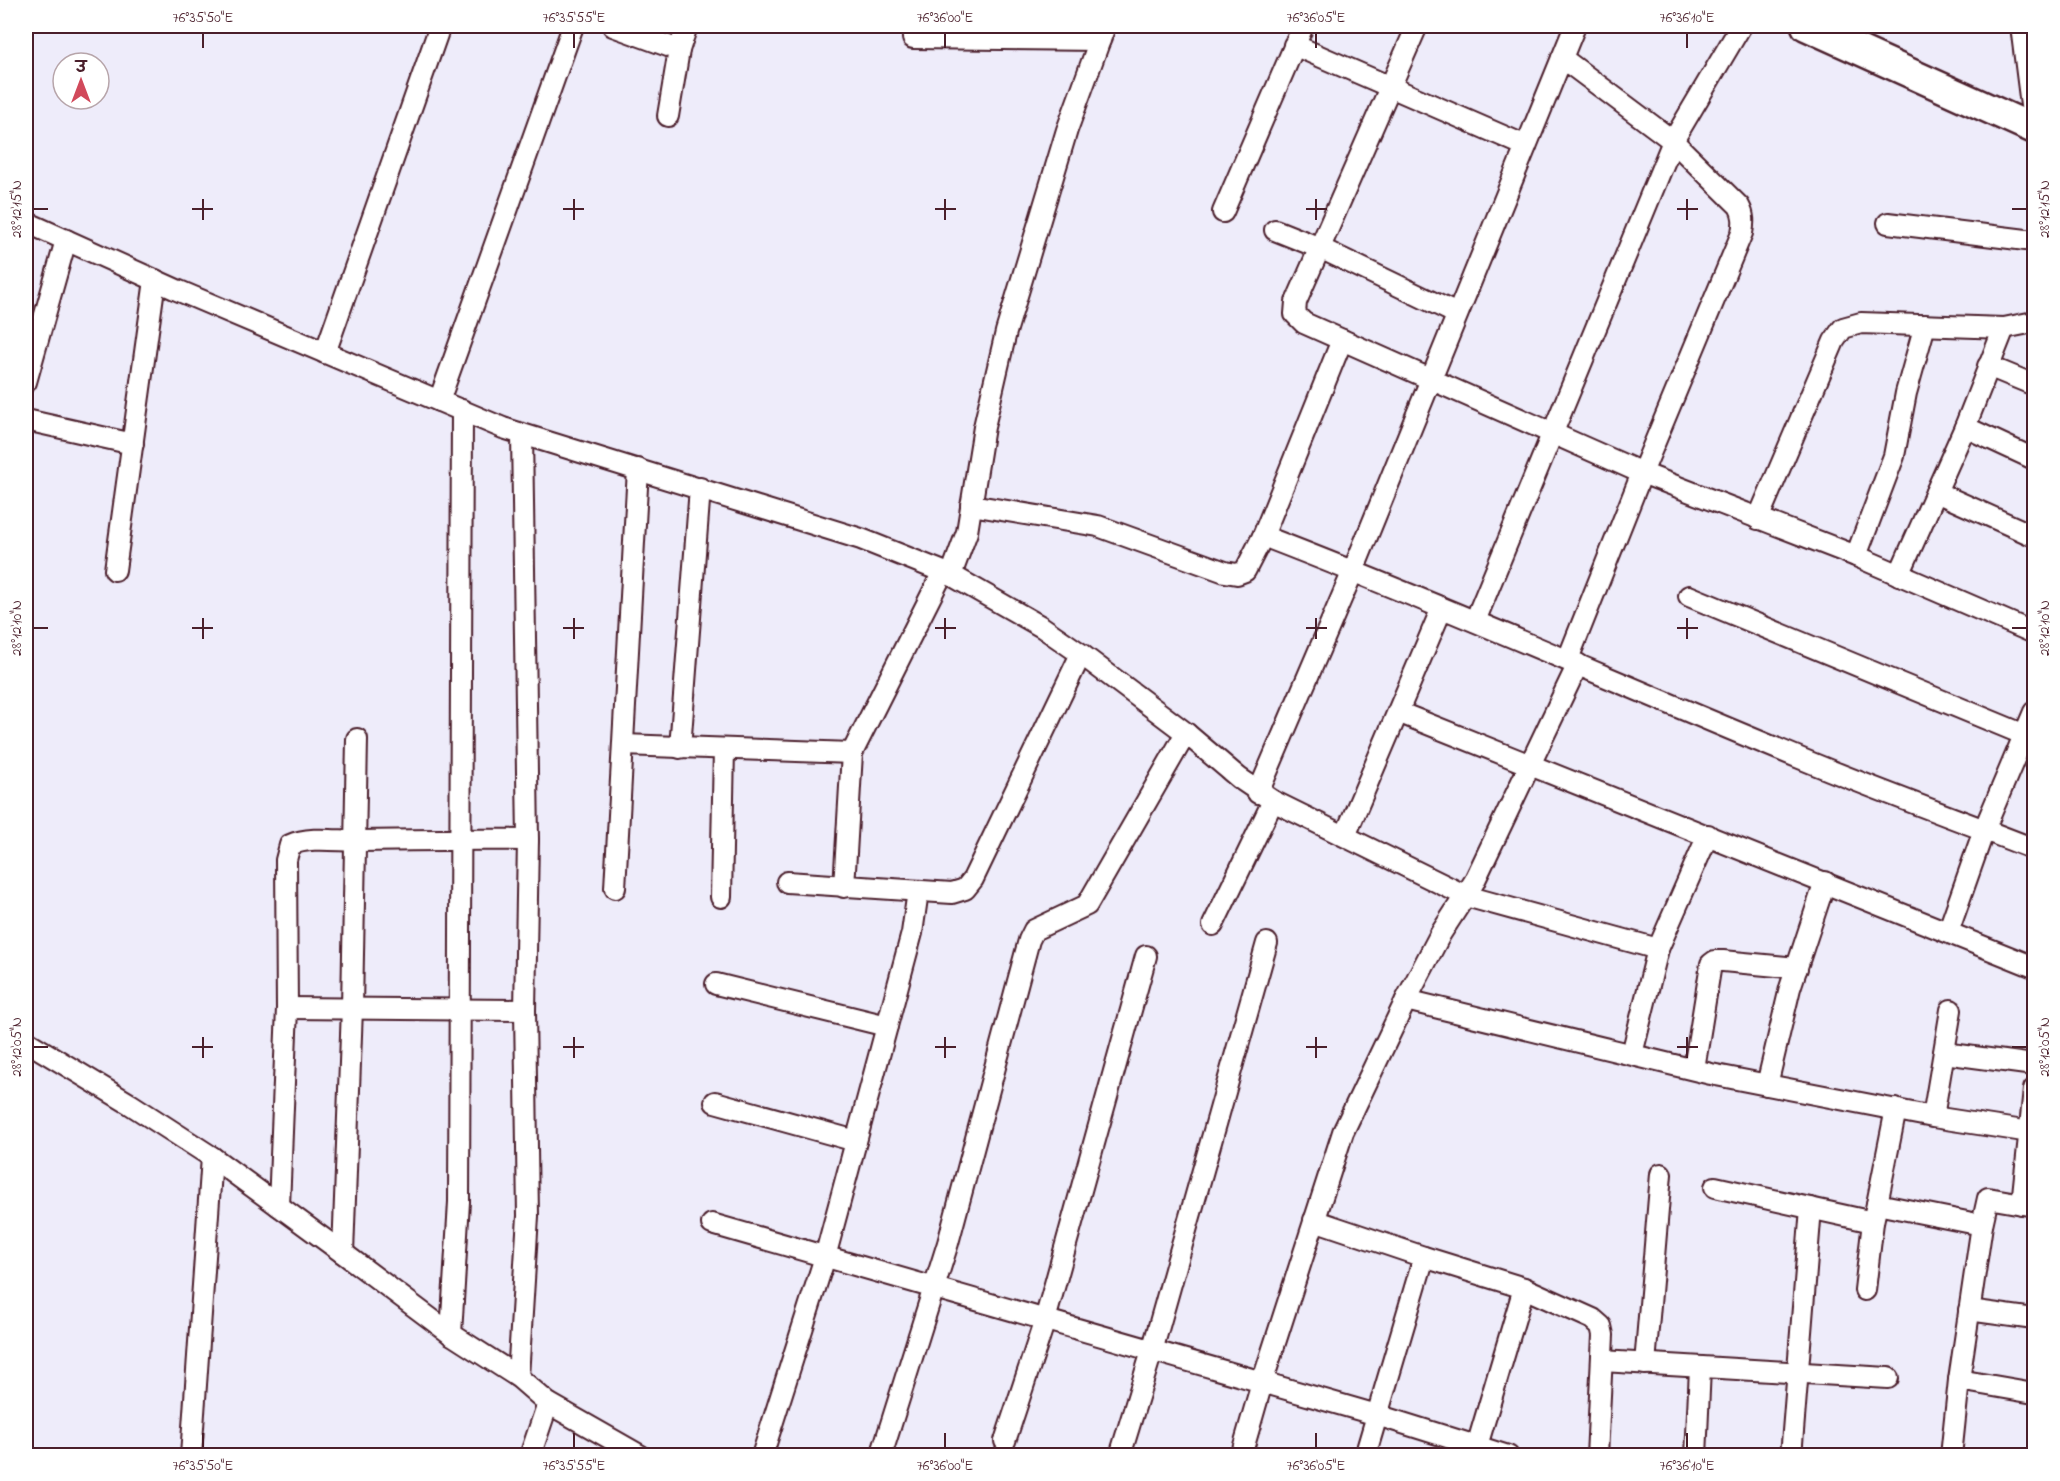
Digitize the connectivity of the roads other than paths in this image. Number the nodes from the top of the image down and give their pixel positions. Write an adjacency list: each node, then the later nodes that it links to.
1 (440, 26): 35 (street)
2 (573, 26): 40 (street)
3 (613, 26): 15 (street)
4 (687, 26): 15 (street)
5 (1303, 26): 14 (street)
6 (1417, 26): 17 (street)
7 (1575, 26): 16 (street)
8 (1741, 26): 20 (street)
9 (1806, 26): 11 (street)
10 (2021, 26): 18 (street)
11 (1836, 32): 18 (street)
12 (1102, 33): 13 (street); 52 (street)
13 (913, 38)
14 (1294, 45): 17 (street); 22 (street)
15 (679, 50): 19 (street)
16 (1562, 58): 20 (street); 21 (street)
17 (1390, 87): 21 (street); 28 (street)
18 (2033, 114)
19 (668, 116)
20 (1673, 141): 44 (street); 49 (street)
21 (1526, 146): 30 (street)
22 (1223, 212)
23 (26, 222): 26 (street)
24 (1888, 223): 27 (street)
25 (1275, 230): 28 (street)
26 (66, 240): 29 (street); 38 (street)
27 (2034, 241)
28 (1320, 248): 30 (street); 34 (street)
29 (155, 280): 35 (street); 46 (street)
30 (1457, 314): 37 (street)
31 (2034, 322): 33 (street)
32 (1925, 325): 33 (street); 53 (street); 56 (street)
33 (2004, 328): 36 (street)
34 (1342, 340): 37 (street); 54 (street)
35 (325, 353): 40 (street)
36 (1988, 366): 39 (street); 43 (street)
37 (1431, 379): 44 (street); 58 (street)
38 (26, 382)
39 (2034, 386)
40 (439, 401): 41 (street)
41 (462, 410): 45 (street); 81 (street)
42 (26, 420): 46 (street)
43 (1965, 427): 47 (street); 51 (street)
44 (1553, 433): 49 (street); 63 (street)
45 (522, 434): 48 (street); 82 (street)
46 (133, 444): 57 (street)
47 (2034, 459)
48 (639, 469): 50 (street); 72 (street)
49 (1642, 473): 53 (street); 66 (street)
50 (700, 488): 59 (street); 73 (street)
51 (1936, 492): 55 (street); 60 (street)
52 (971, 505): 54 (street); 59 (street)
53 (1758, 519): 56 (street)
54 (1263, 536): 58 (street)
55 (2034, 536)
56 (1856, 556): 60 (street)
57 (115, 570)
58 (1353, 571): 62 (street); 77 (street)
59 (947, 573): 65 (street); 75 (street)
60 (1899, 575): 64 (street)
61 (1689, 596): 70 (street)
62 (1442, 608): 63 (street); 67 (street)
63 (1475, 621): 66 (street)
64 (2034, 633)
65 (1081, 654): 69 (street); 89 (street)
66 (1573, 662): 76 (street); 78 (street)
67 (1398, 712): 76 (street); 80 (street)
68 (2034, 712): 70 (street)
69 (1186, 733): 77 (street); 133 (street)
70 (2025, 735): 78 (street)
71 (357, 739): 83 (street)
72 (623, 745): 73 (street); 88 (street)
73 (680, 748): 74 (street)
74 (724, 749): 75 (street); 91 (street)
75 (852, 753): 87 (street)
76 (1531, 764): 79 (street); 90 (street)
77 (1266, 797): 80 (street); 92 (street)
78 (1984, 830): 84 (street); 93 (street)
79 (1708, 835): 86 (street); 95 (street)
80 (1345, 836): 90 (street)
81 (459, 838): 82 (street); 83 (street); 103 (street)
82 (528, 840): 104 (street)
83 (354, 841): 101 (street); 102 (street)
84 (2034, 849)
85 (787, 882): 87 (street)
86 (1825, 882): 93 (street); 98 (street)
87 (844, 887): 89 (street)
88 (615, 888)
89 (918, 891): 106 (street)
90 (1466, 896): 95 (street); 100 (street)
91 (721, 897)
92 (1213, 925)
93 (1948, 932): 97 (street)
94 (1267, 943): 139 (street)
95 (1658, 949): 109 (street)
96 (1146, 956): 137 (street)
97 (2034, 967)
98 (1797, 968): 111 (street); 112 (street)
99 (716, 984): 106 (street)
100 (1406, 1000): 109 (street); 126 (street)
101 (287, 1008): 102 (street); 123 (street)
102 (352, 1008): 103 (street); 129 (street)
103 (461, 1010): 104 (street); 138 (street)
104 (525, 1010): 144 (street)
105 (1951, 1010): 108 (street)
106 (887, 1026): 118 (street)
107 (26, 1041): 119 (street)
108 (1944, 1053): 110 (street); 116 (street)
109 (1632, 1054): 111 (street)
110 (2034, 1065)
111 (1694, 1070): 112 (street)
112 (1767, 1084): 115 (street)
113 (2034, 1089): 117 (street)
114 (715, 1102): 118 (street)
115 (1896, 1109): 116 (street); 125 (street)
116 (1933, 1116): 117 (street)
117 (2030, 1132): 122 (street)
118 (856, 1141): 130 (street)
119 (212, 1157): 123 (street); 153 (street)
120 (1661, 1174): 141 (street)
121 (1715, 1187): 124 (street)
122 (2028, 1205): 128 (street)
123 (279, 1206): 129 (street)
124 (1811, 1208): 125 (street); 143 (street)
125 (1875, 1213): 128 (street); 134 (street)
126 (1314, 1220): 131 (street); 147 (street)
127 (712, 1224): 130 (street)
128 (1982, 1225): 135 (street)
129 (343, 1253): 138 (street)
130 (825, 1257): 133 (street); 156 (street)
131 (1424, 1257): 132 (street); 150 (street)
132 (1524, 1288): 140 (street); 152 (street)
133 (934, 1289): 137 (street); 157 (street)
134 (1865, 1290)
135 (1969, 1310): 136 (street); 146 (street)
136 (2034, 1319)
137 (1045, 1320): 139 (street); 151 (street)
138 (451, 1334): 144 (street)
139 (1152, 1351): 147 (street); 158 (street)
140 (1602, 1361): 141 (street); 162 (street)
141 (1645, 1364): 142 (street)
142 (1700, 1368): 143 (street); 163 (street)
143 (1797, 1373): 145 (street); 164 (street)
144 (519, 1377): 149 (street)
145 (1888, 1378)
146 (1959, 1380): 148 (street); 165 (street)
147 (1262, 1383): 150 (street); 159 (street)
148 (2034, 1393)
149 (548, 1403): 154 (street); 155 (street)
150 (1377, 1416): 152 (street); 160 (street)
151 (1005, 1441)
152 (1475, 1450): 161 (street)
153 (191, 1455)
154 (530, 1455)
155 (641, 1455)
156 (762, 1455)
157 (882, 1455)
158 (1120, 1455)
159 (1241, 1455)
160 (1365, 1455)
161 (1508, 1455)
162 (1598, 1455)
163 (1696, 1455)
164 (1791, 1455)
165 (1951, 1455)

